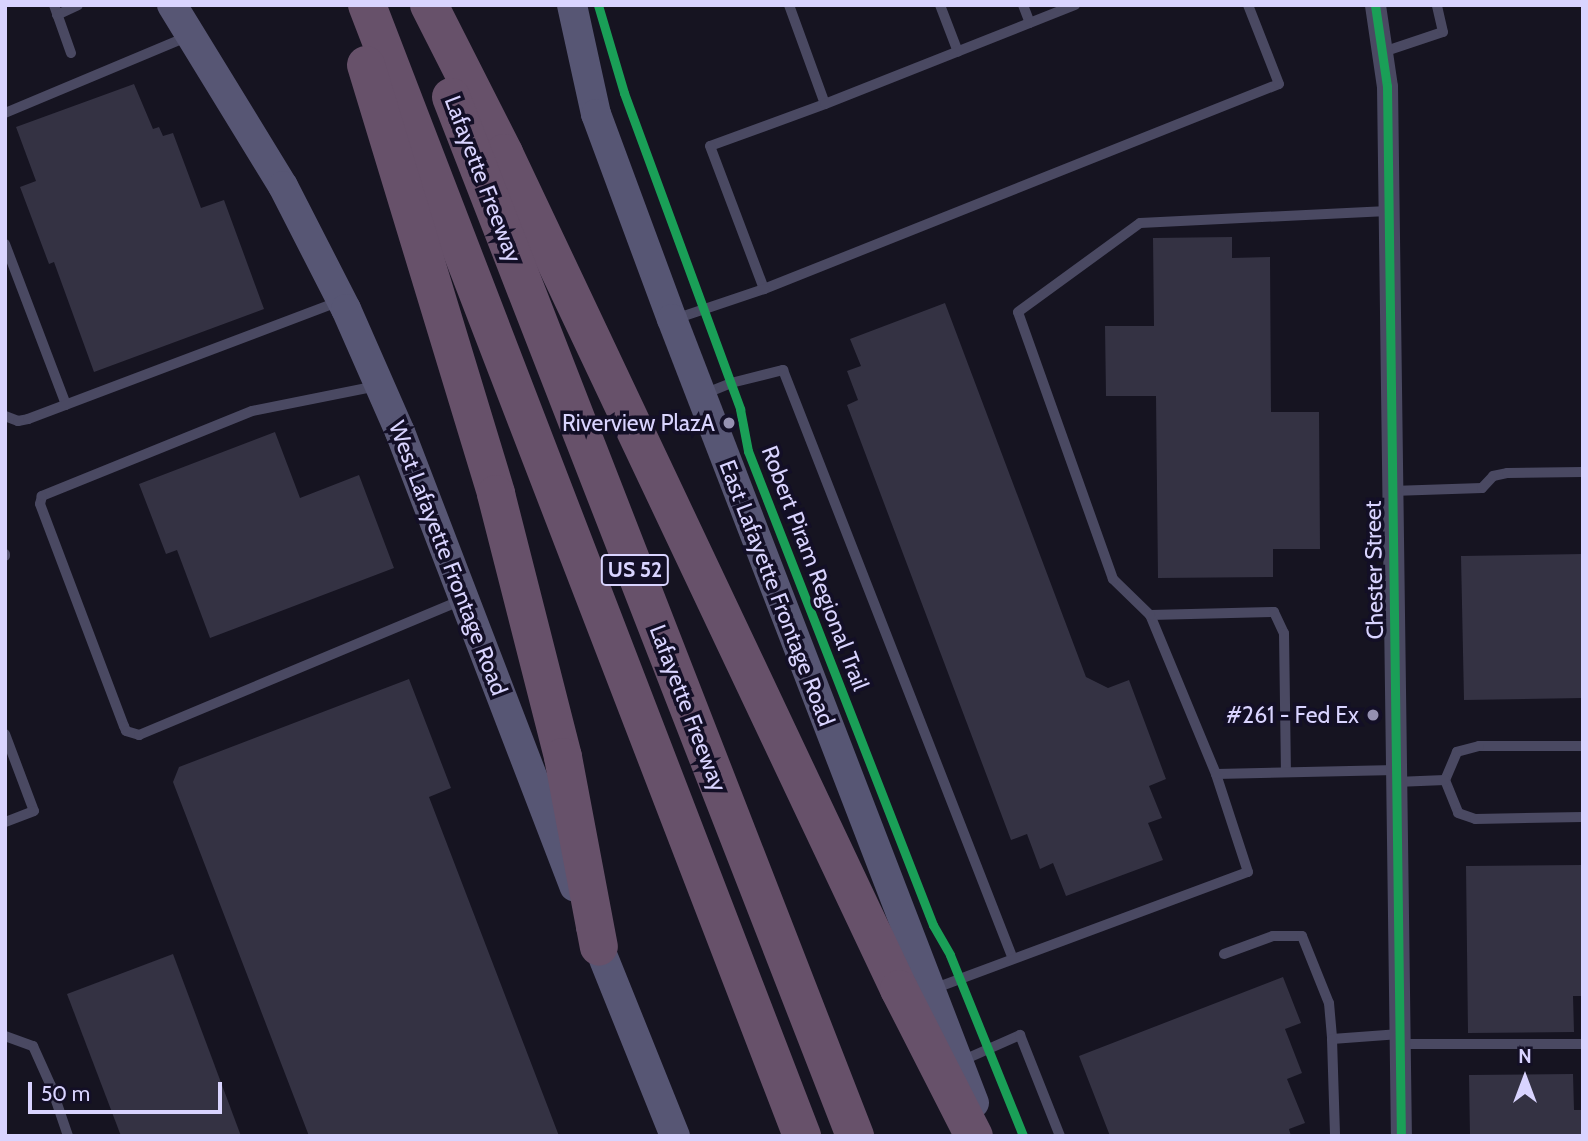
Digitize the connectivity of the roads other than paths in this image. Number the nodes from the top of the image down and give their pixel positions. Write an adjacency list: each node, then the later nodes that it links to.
1 (78, 5): 15 (lane)
2 (172, 5): 17 (main road, West Lafayette Frontage Road)
3 (351, 5): 44 (highway)
4 (366, 5): 55 (highway, Lafayette Freeway / US 52)
5 (415, 5): 56 (highway, Lafayette Freeway / US 52)
6 (429, 5): 47 (highway)
7 (572, 5): 27 (main road, East Lafayette Frontage Road)
8 (789, 5): 21 (lane)
9 (940, 5): 18 (lane)
10 (1023, 5): 16 (lane)
11 (1075, 5): 16 (lane)
12 (1248, 5): 25 (lane)
13 (1375, 5): 19 (street, Chester Street)
14 (1437, 5): 19 (lane)
15 (55, 10): 20 (lane)
16 (1030, 23): 18 (lane)
17 (189, 36): 22 (lane); 26 (main road, West Lafayette Frontage Road)
18 (958, 51): 21 (lane)
19 (1383, 52): 23 (street, Chester Street)
20 (71, 53)
21 (825, 104): 25 (lane)
22 (5, 113)
23 (1388, 211): 33 (street, Chester Street); 35 (lane)
24 (5, 244): 30 (lane)
25 (764, 289): 27 (lane)
26 (341, 301): 28 (main road, West Lafayette Frontage Road); 30 (lane)
27 (672, 319): 29 (main road, East Lafayette Frontage Road)
28 (380, 385): 34 (main road, West Lafayette Frontage Road); 34 (lane)
29 (701, 395): 46 (lane); 47 (main road, East Lafayette Frontage Road)
30 (66, 405): 31 (lane)
31 (5, 416)
32 (1583, 472): 33 (lane)
33 (1392, 491): 40 (street, Chester Street)
34 (465, 599): 44 (main road, West Lafayette Frontage Road)
35 (1150, 615): 38 (lane); 39 (lane)
36 (5, 734): 43 (lane)
37 (1583, 746): 41 (lane)
38 (1286, 772): 39 (lane); 40 (lane)
39 (1216, 774): 46 (lane)
40 (1396, 776): 41 (lane); 50 (street, Chester Street)
41 (1445, 780): 42 (lane)
42 (1583, 817)
43 (5, 821)
44 (598, 947): 54 (main road, West Lafayette Frontage Road)
45 (1224, 954): 49 (lane)
46 (1013, 959): 47 (lane)
47 (918, 995): 52 (main road, East Lafayette Frontage Road); 57 (highway)
48 (5, 1036): 53 (lane)
49 (1332, 1039): 50 (lane); 60 (lane)
50 (1400, 1039): 51 (lane); 61 (street, Chester Street)
51 (1583, 1044)
52 (958, 1062): 58 (main road, East Lafayette Frontage Road); 59 (lane)
53 (68, 1136)
54 (675, 1136)
55 (802, 1136)
56 (855, 1136)
57 (974, 1136)
58 (986, 1136)
59 (1060, 1136)
60 (1335, 1136)
61 (1401, 1136)

